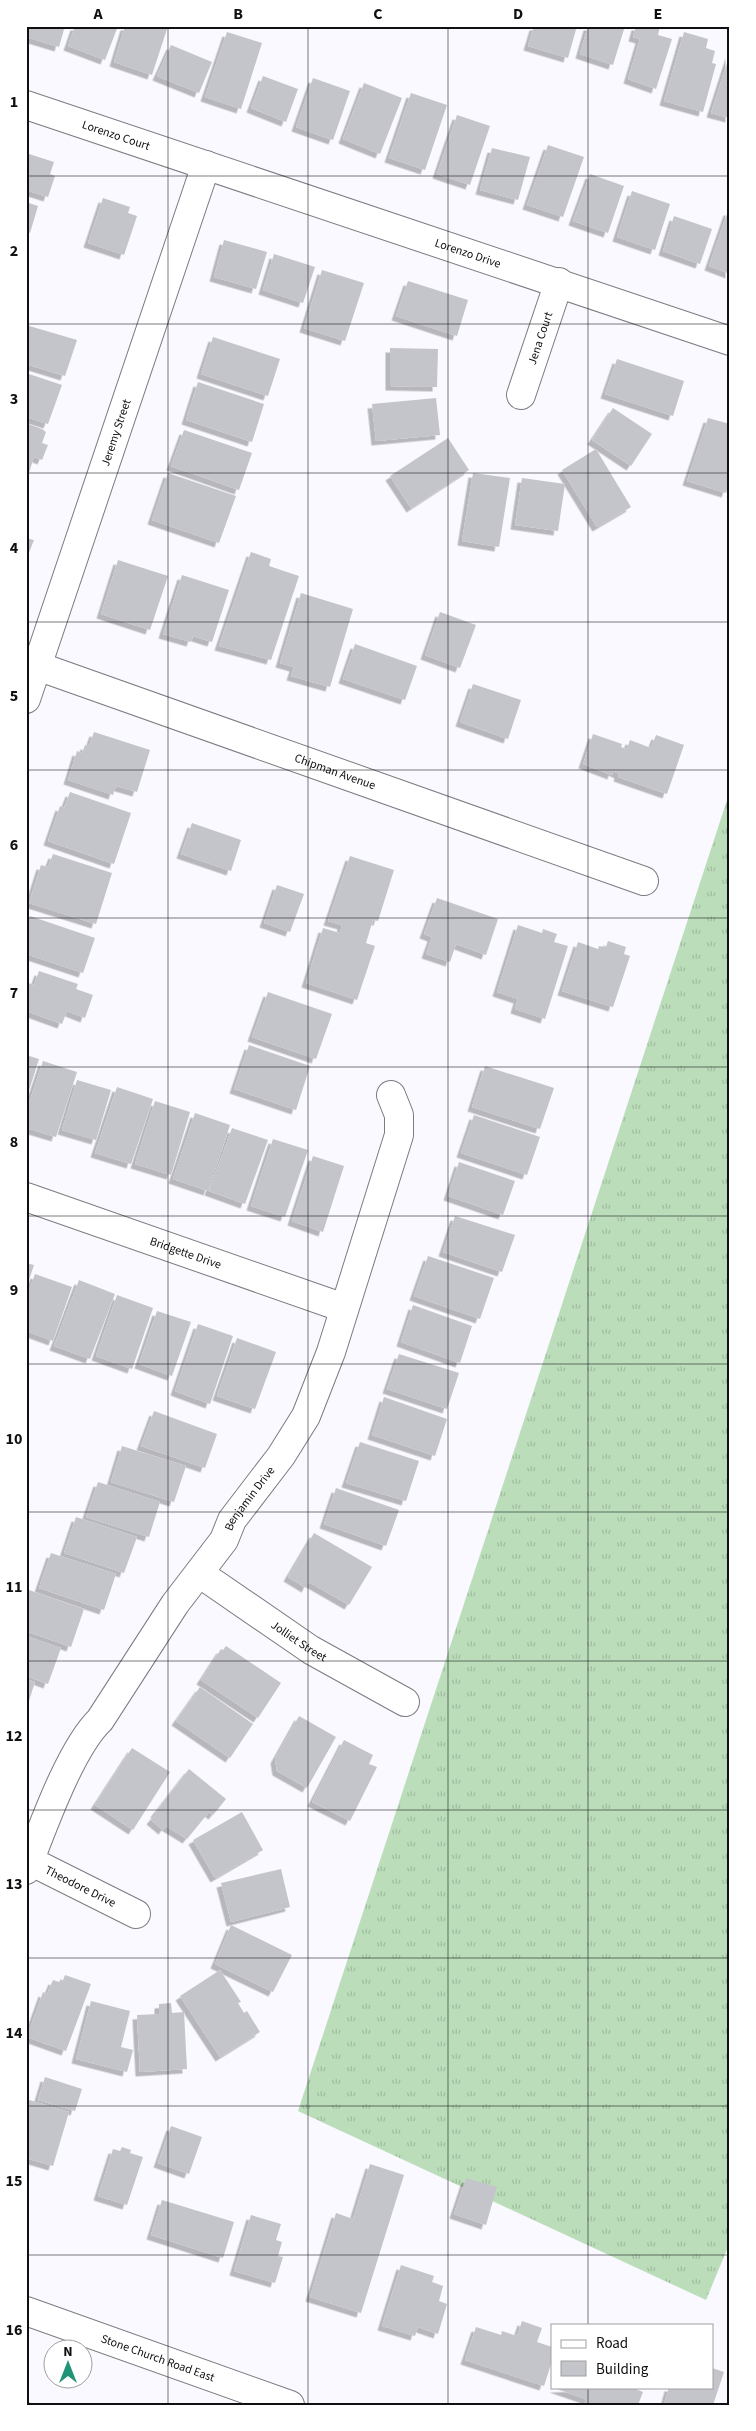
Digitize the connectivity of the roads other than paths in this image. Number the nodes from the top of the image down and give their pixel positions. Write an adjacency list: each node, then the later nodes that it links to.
1 (26, 105): 2 (street, Lorenzo Court)
2 (206, 165): 3 (street, Lorenzo Drive); 6 (street, Jeremy Street)
3 (559, 282): 4 (street, Lorenzo Drive); 5 (street, Jena Court)
4 (730, 341)
5 (521, 395)
6 (31, 664): 7 (street, Jeremy Street); 8 (street, Chipman Avenue)
7 (26, 699)
8 (644, 881)
9 (391, 1095): 11 (street, Benjamin Drive)
10 (26, 1197): 11 (street, Bridgette Drive)
11 (344, 1308): 12 (street, Benjamin Drive)
12 (199, 1573): 13 (street, Jolliet Street); 14 (street, Benjamin Drive)
13 (405, 1702)
14 (28, 1863): 15 (street, Theodore Drive)
15 (136, 1914)
16 (26, 2310): 17 (street, Stone Church Road East)
17 (290, 2405)

